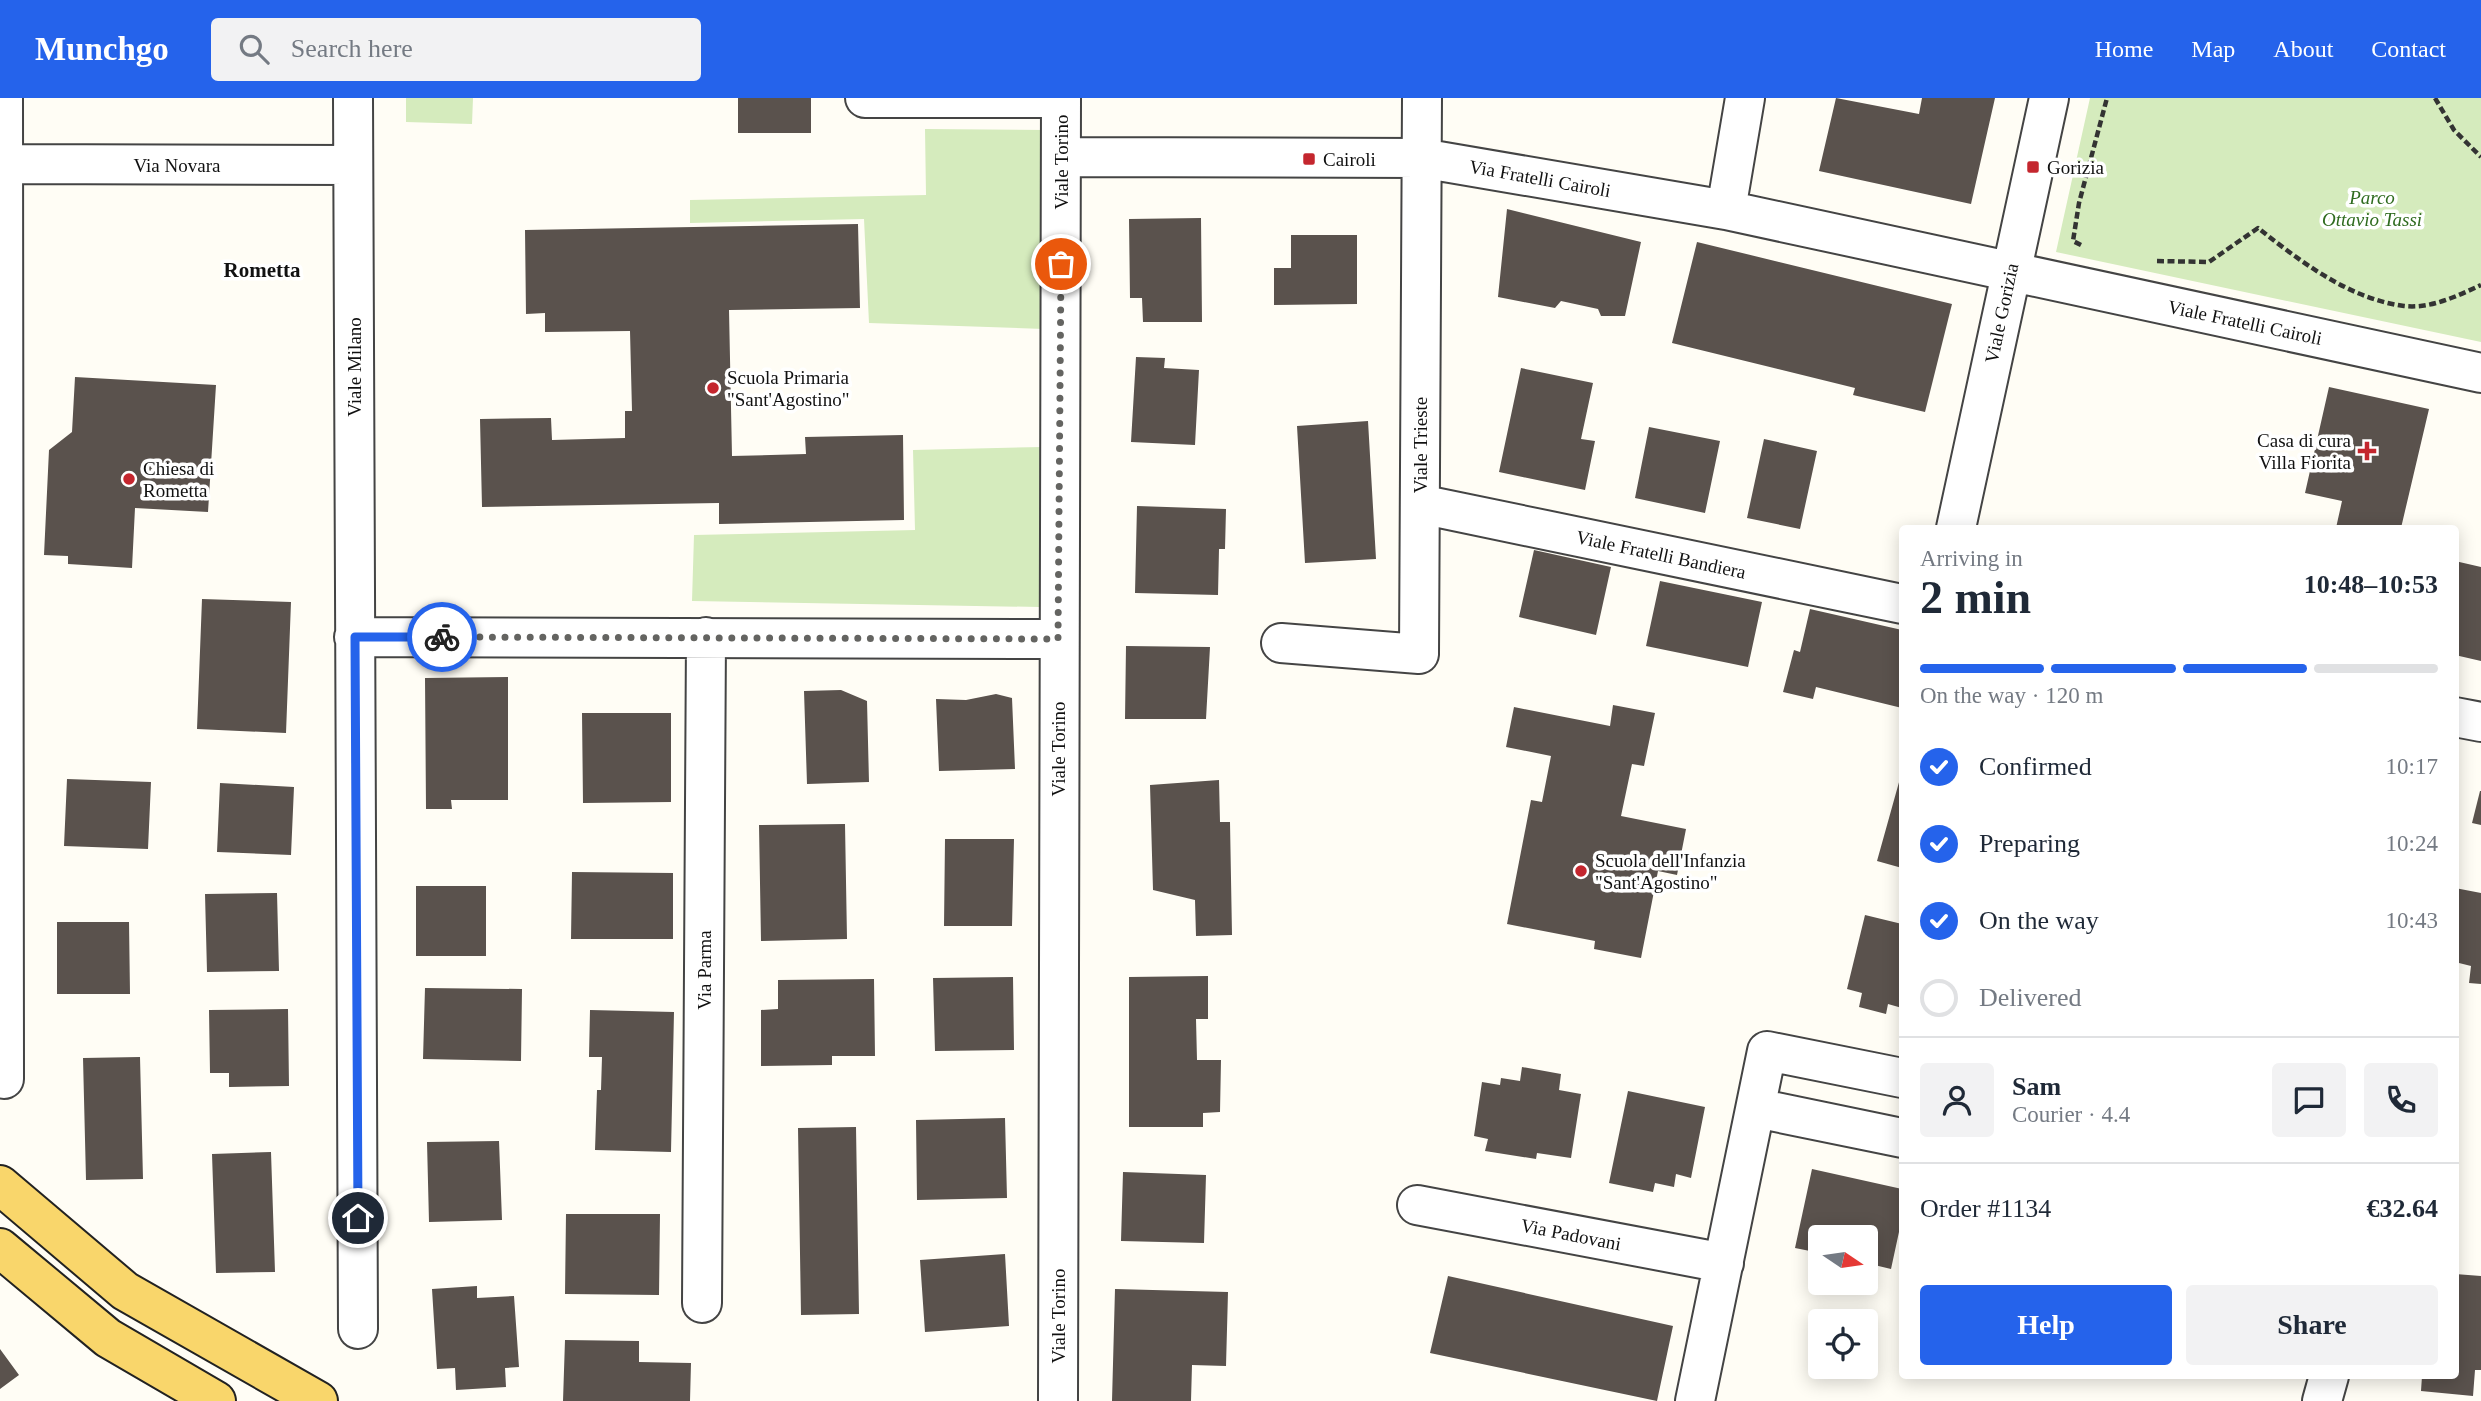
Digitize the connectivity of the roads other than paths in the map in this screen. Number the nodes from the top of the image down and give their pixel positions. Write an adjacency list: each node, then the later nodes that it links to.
1 (3, 98): 10 (street)
2 (353, 98): 11 (street, Viale Milano)
3 (864, 98): 4 (street)
4 (1059, 98): 8 (street, Viale Torino)
5 (1422, 98): 9 (street, Viale Trieste)
6 (1745, 98): 12 (street)
7 (2049, 98): 13 (street, Viale Gorizia)
8 (1062, 157): 9 (street, Via Fratelli Cairoli); 20 (street, Viale Torino)
9 (1421, 158): 12 (street, Via Fratelli Cairoli); 15 (street, Viale Trieste)
10 (2, 164): 11 (street, Via Novara); 25 (street)
11 (353, 165): 18 (street, Viale Milano)
12 (1726, 210): 13 (street, Via Fratelli Cairoli)
13 (2010, 271): 14 (street, Viale Fratelli Cairoli); 16 (street, Viale Gorizia)
14 (2481, 373)
15 (1420, 504): 17 (street, Viale Fratelli Bandiera); 21 (street, Viale Trieste)
16 (1957, 525)
17 (1899, 603)
18 (355, 637): 19 (street); 33 (street, Viale Milano)
19 (706, 637): 20 (street); 32 (street, Via Parma)
20 (1058, 639): 37 (street, Viale Torino)
21 (1281, 643)
22 (2459, 718): 23 (street)
23 (2481, 722)
24 (1899, 1077): 26 (street)
25 (4, 1079)
26 (1756, 1108): 27 (street); 31 (street)
27 (1899, 1137)
28 (0, 1185): 36 (main road)
29 (1417, 1205): 31 (street, Via Padovani)
30 (0, 1248): 35 (main road)
31 (1724, 1263): 38 (street)
32 (702, 1303)
33 (358, 1329)
34 (2328, 1379): 39 (street)
35 (216, 1401)
36 (318, 1401)
37 (1058, 1401)
38 (1695, 1401)
39 (2322, 1401)

